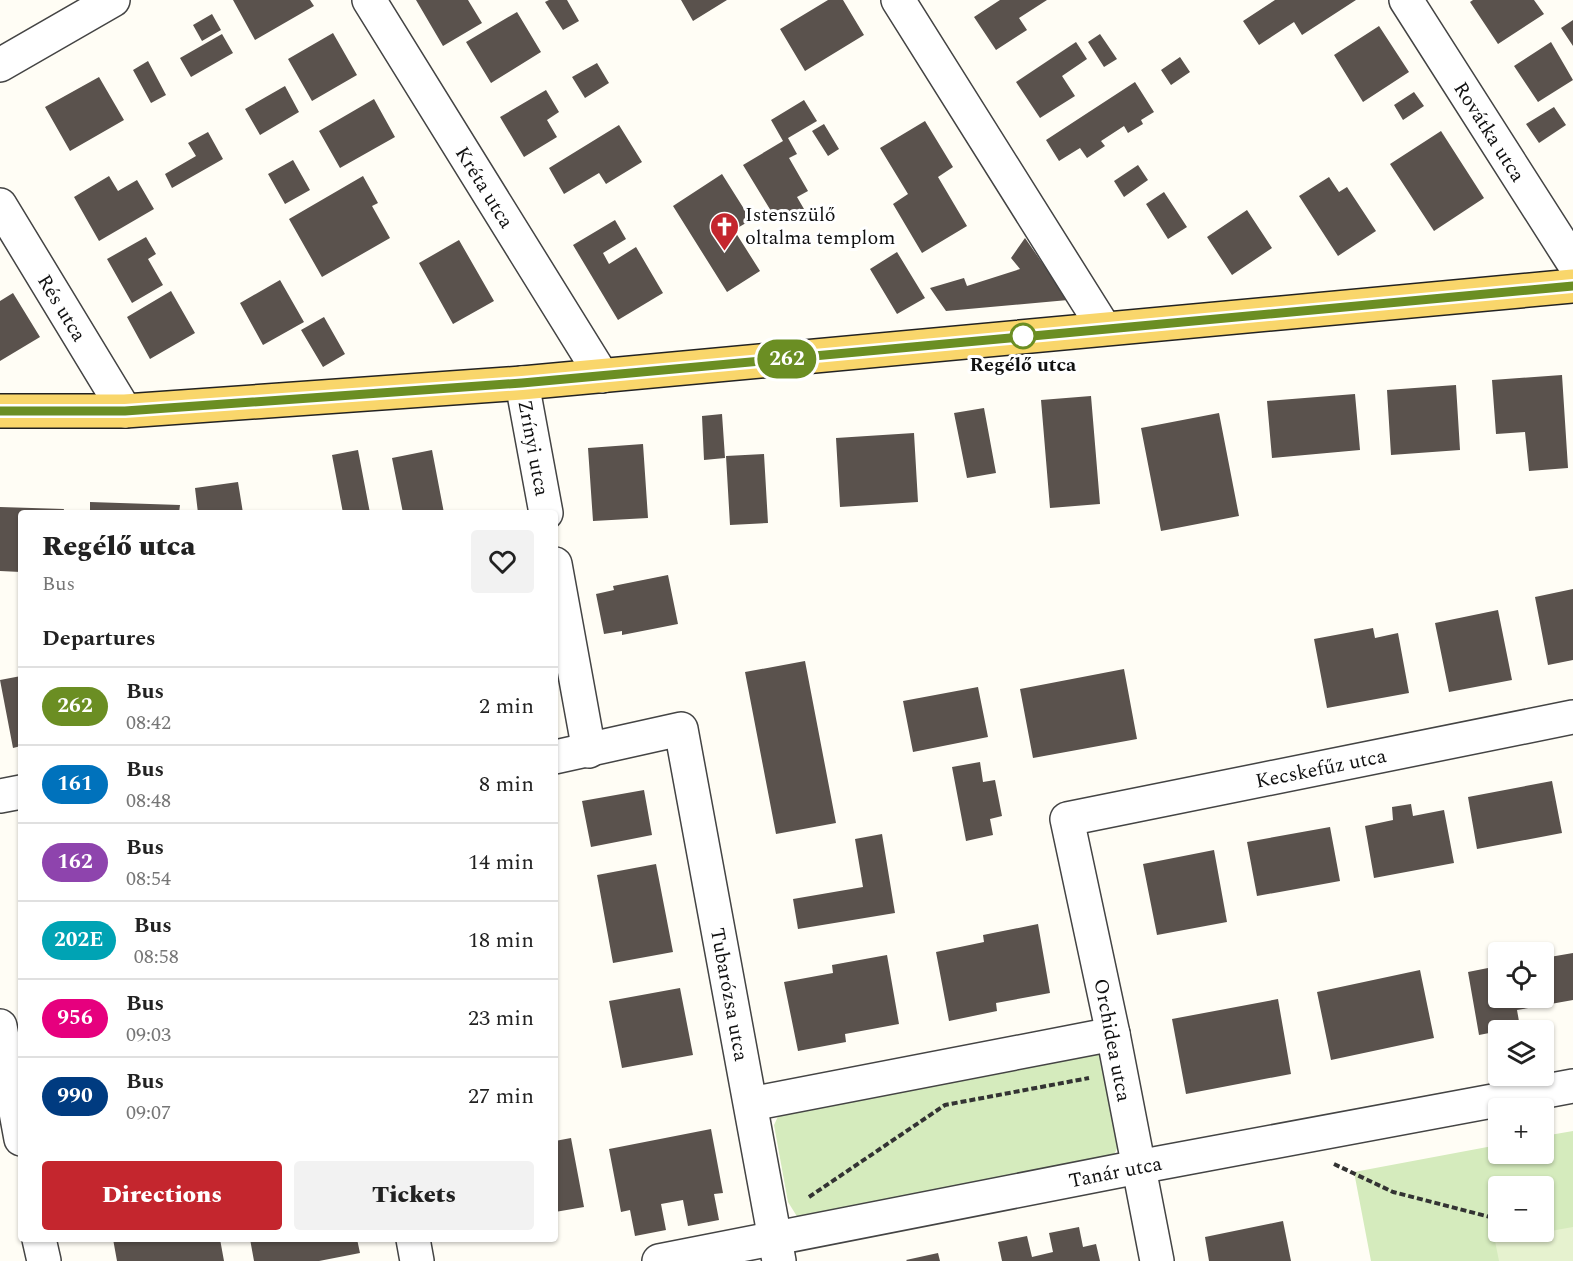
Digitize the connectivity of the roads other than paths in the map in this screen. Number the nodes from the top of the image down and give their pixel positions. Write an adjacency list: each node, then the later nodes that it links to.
1 (113, 0): 5 (street)
2 (369, 0): 10 (street, Kréta utca)
3 (898, 0): 9 (street)
4 (1406, 0): 7 (street, Rovátka utca)
5 (0, 65)
6 (0, 205): 13 (street, Rés utca)
7 (1573, 262)
8 (1573, 286): 9 (main road, Zrínyi utca)
9 (1104, 328): 10 (main road, Zrínyi utca)
10 (602, 376): 11 (main road, Zrínyi utca)
11 (522, 383): 13 (main road, Zrínyi utca); 14 (street, Zrínyi utca)
12 (0, 411): 13 (main road, Zrínyi utca)
13 (125, 411)
14 (545, 510)
15 (558, 580): 17 (street)
16 (1573, 717): 21 (street, Kecskefűz utca)
17 (589, 751): 18 (street); 25 (street, Tubarózsa utca)
18 (558, 756)
19 (18, 793): 20 (street)
20 (0, 796)
21 (1067, 819): 23 (street, Orchidea utca)
22 (0, 1026): 26 (street)
23 (1113, 1034): 25 (street); 27 (street, Orchidea utca)
24 (1573, 1086): 27 (street, Tanár utca)
25 (751, 1104): 30 (street, Tubarózsa utca)
26 (18, 1123)
27 (1138, 1167): 30 (street, Tanár utca); 34 (street, Orchidea utca)
28 (40, 1242): 31 (street)
29 (414, 1242): 32 (street)
30 (777, 1249): 33 (street, Tanár utca)
31 (44, 1261)
32 (417, 1261)
33 (659, 1261)
34 (1157, 1261)

